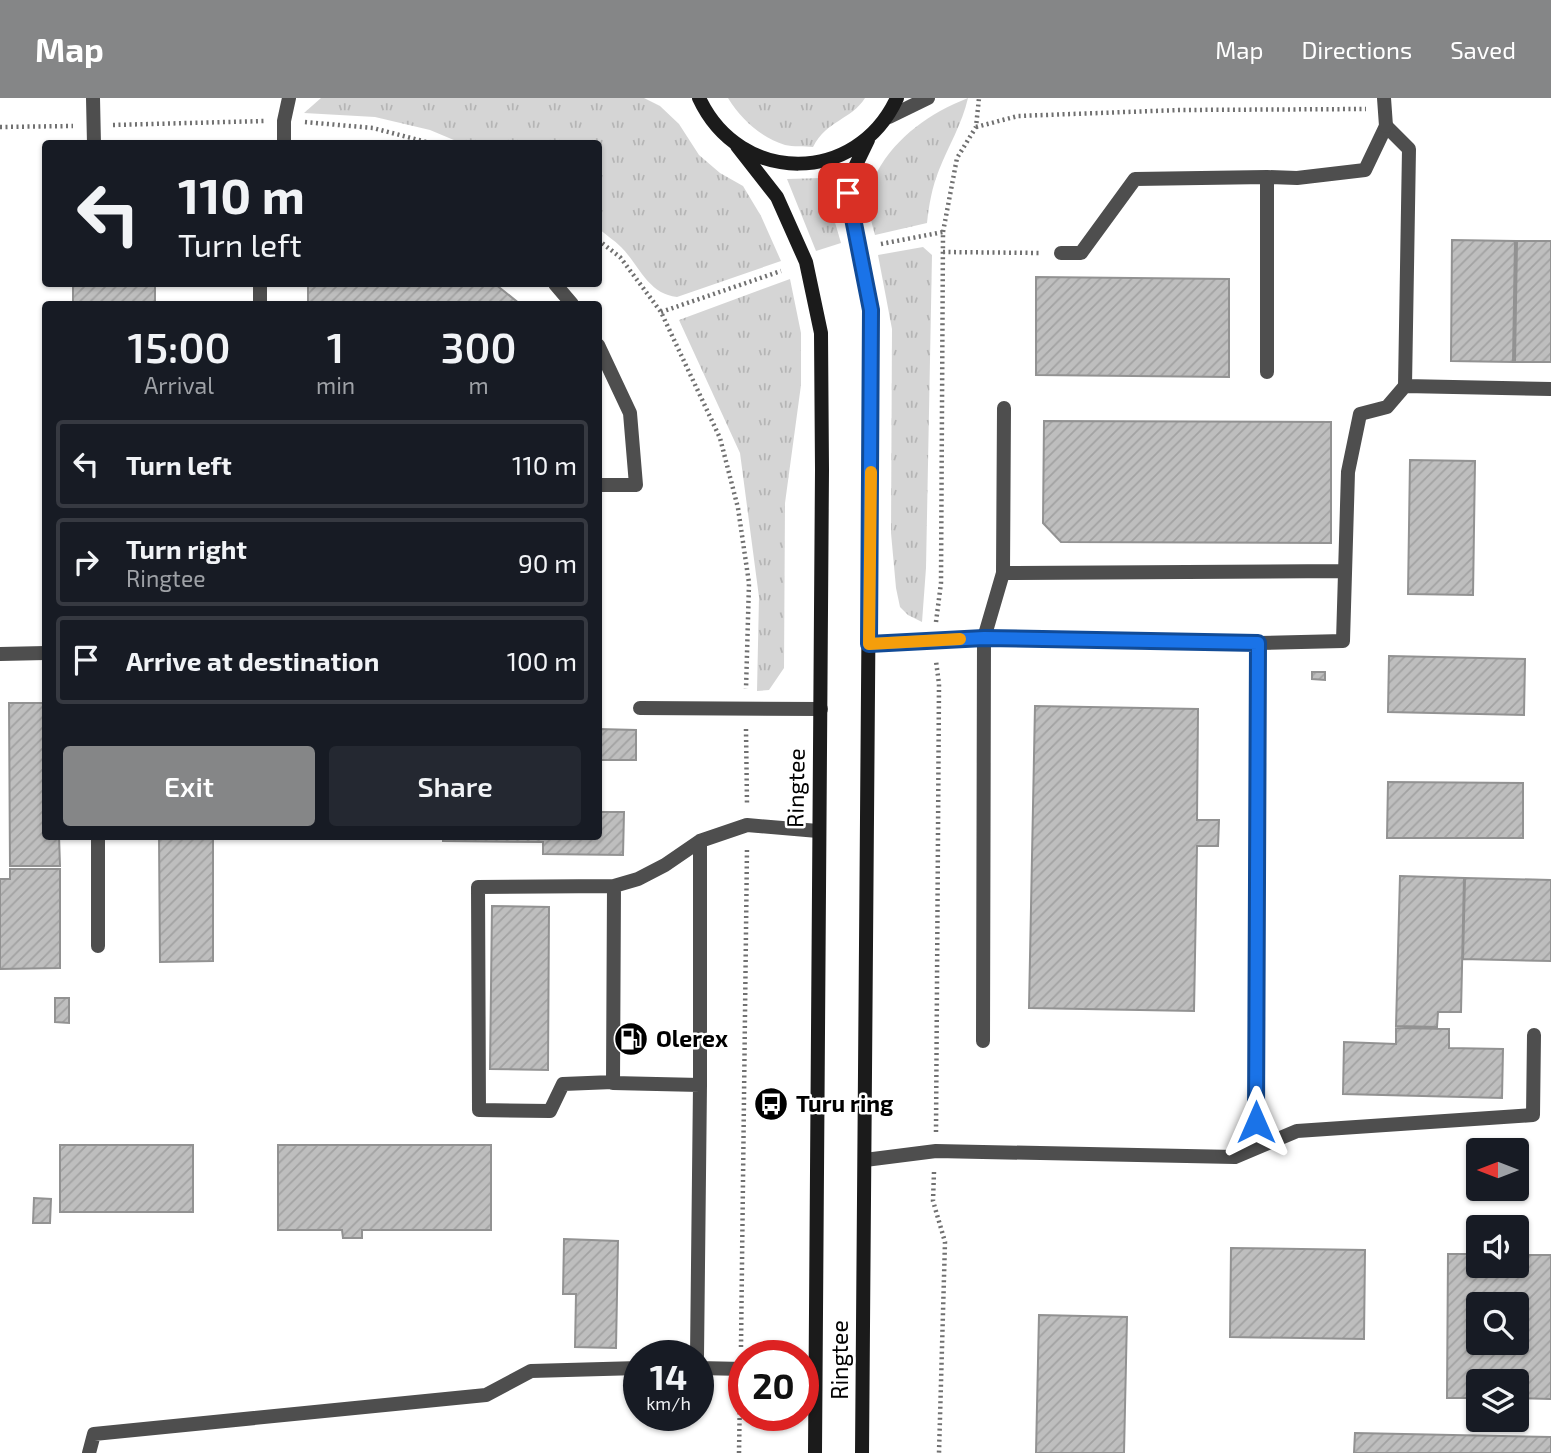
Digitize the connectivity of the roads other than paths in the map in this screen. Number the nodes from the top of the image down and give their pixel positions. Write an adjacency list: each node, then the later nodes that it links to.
1 (93, 98): 9 (street)
2 (289, 98): 10 (street)
3 (699, 98): 12 (main road)
4 (897, 98): 7 (main road)
5 (928, 98): 7 (street)
6 (1384, 103): 8 (street)
7 (888, 117): 11 (main road)
8 (1386, 126): 13 (street); 19 (street)
9 (94, 140)
10 (284, 140)
11 (868, 140): 12 (main road); 27 (main road, Ringtee)
12 (737, 146): 31 (main road, Ringtee)
13 (1267, 177): 14 (street); 18 (street)
14 (1061, 253)
15 (558, 287): 16 (street)
16 (569, 301)
17 (602, 354): 22 (street)
18 (1267, 372)
19 (1405, 386): 20 (street); 23 (street)
20 (1551, 389)
21 (1004, 408): 24 (street)
22 (602, 485)
23 (1345, 571): 24 (street); 26 (street)
24 (1003, 573): 25 (street)
25 (984, 638): 26 (street); 27 (street); 38 (street)
26 (1258, 643): 41 (street)
27 (869, 644): 42 (main road, Ringtee)
28 (42, 653): 29 (street)
29 (0, 654)
30 (640, 708): 31 (street)
31 (821, 709): 32 (main road, Ringtee)
32 (818, 831): 34 (street); 44 (main road, Ringtee)
33 (98, 840): 36 (street)
34 (700, 841): 35 (street); 40 (street)
35 (614, 886): 39 (street); 39 (street)
36 (98, 946)
37 (1534, 1035): 41 (street)
38 (983, 1041)
39 (613, 1082): 40 (street)
40 (700, 1085): 43 (street)
41 (1256, 1149): 42 (street)
42 (864, 1160): 49 (main road, Ringtee)
43 (697, 1340)
44 (810, 1340)
45 (623, 1368): 47 (street)
46 (813, 1431): 48 (main road, Ringtee)
47 (89, 1453)
48 (815, 1453)
49 (862, 1453)

